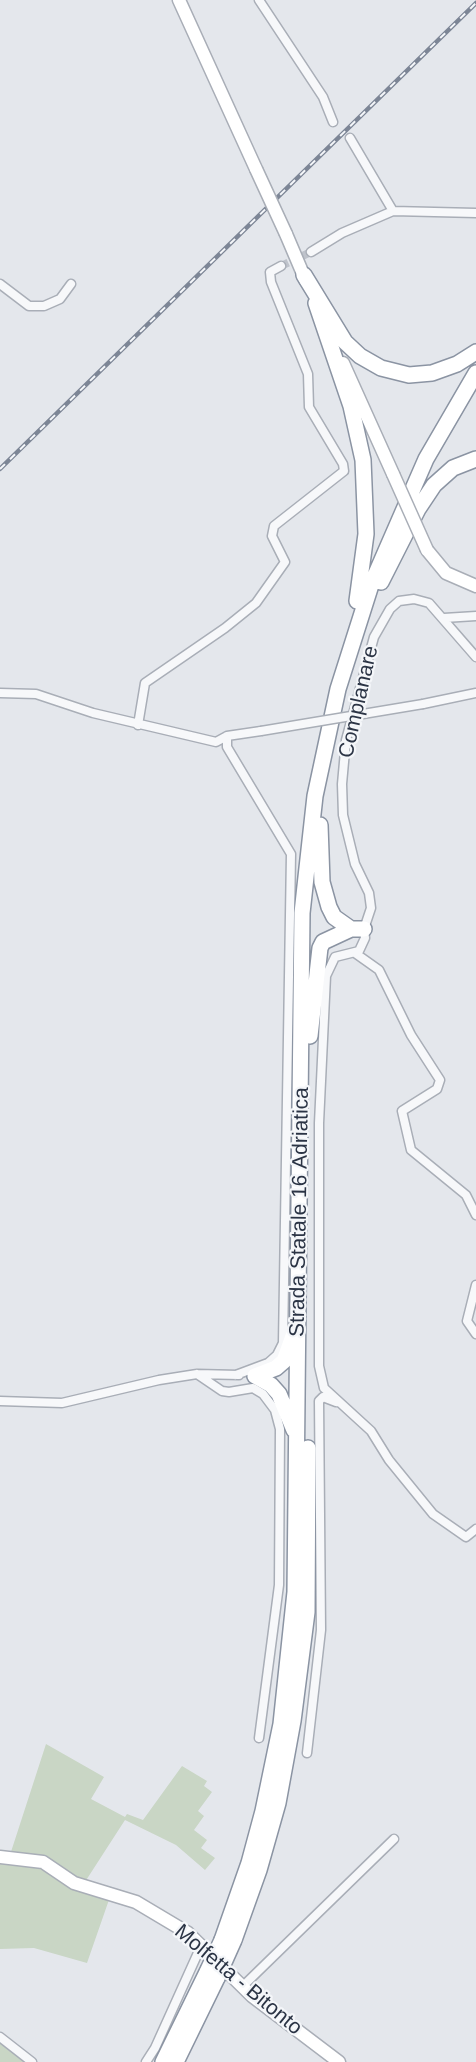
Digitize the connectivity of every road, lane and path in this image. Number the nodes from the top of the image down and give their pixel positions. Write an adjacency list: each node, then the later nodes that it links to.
1 (179, 0): 9 (main road, bridge)
2 (259, 0): 3 (street)
3 (333, 122)
4 (350, 138): 5 (street)
5 (393, 211): 6 (street); 7 (street)
6 (476, 213)
7 (311, 252)
8 (281, 266): 25 (street)
9 (304, 275): 12 (main road); 13 (highway)
10 (0, 284): 11 (street)
11 (71, 284)
12 (316, 303): 18 (main road, bridge); 22 (highway)
13 (476, 352)
14 (476, 373): 22 (highway, Strada Statale 16 Adriatica)
15 (476, 390): 17 (highway, Strada Statale 16 Adriatica)
16 (476, 459): 17 (highway)
17 (381, 582): 27 (highway, Strada Statale 16 Adriatica)
18 (476, 586)
19 (476, 616): 20 (street)
20 (444, 618): 21 (street, Complanare); 28 (street, Complanare)
21 (476, 657)
22 (338, 689): 33 (highway, Strada Statale 16 Adriatica)
23 (0, 693): 25 (street)
24 (476, 693): 26 (street, bridge)
25 (138, 725): 26 (street)
26 (227, 736): 36 (street)
27 (320, 825): 28 (highway); 30 (highway, Strada Statale 16 Adriatica)
28 (358, 929): 29 (street, Complanare); 30 (highway)
29 (355, 953): 31 (street); 39 (street)
30 (310, 1035): 46 (highway, Strada Statale 16 Adriatica)
31 (476, 1215)
32 (476, 1285): 34 (street)
33 (299, 1310): 37 (highway); 40 (highway, Strada Statale 16 Adriatica)
34 (476, 1334)
35 (197, 1374): 36 (street); 38 (street); 42 (street)
36 (236, 1374): 37 (street)
37 (255, 1376): 40 (highway)
38 (0, 1401)
39 (336, 1402): 41 (street); 43 (street)
40 (298, 1445): 46 (highway, Strada Statale 16 Adriatica)
41 (476, 1529)
42 (259, 1738)
43 (307, 1753)
44 (394, 1839): 49 (street)
45 (0, 1857): 47 (main road, Molfetta - Bitonto)
46 (228, 1940): 48 (highway, Strada Statale 16 Adriatica, bridge)
47 (202, 1944): 48 (main road, Molfetta - Bitonto); 53 (street)
48 (218, 1974): 49 (main road, Molfetta - Bitonto); 54 (highway, Strada Statale 16 Adriatica); 55 (highway, Strada Statale 16 Adriatica)
49 (242, 1987): 51 (main road, Molfetta - Bitonto)
50 (0, 2037): 52 (street)
51 (334, 2061)
52 (32, 2062)
53 (146, 2062)
54 (163, 2062)
55 (176, 2062)

